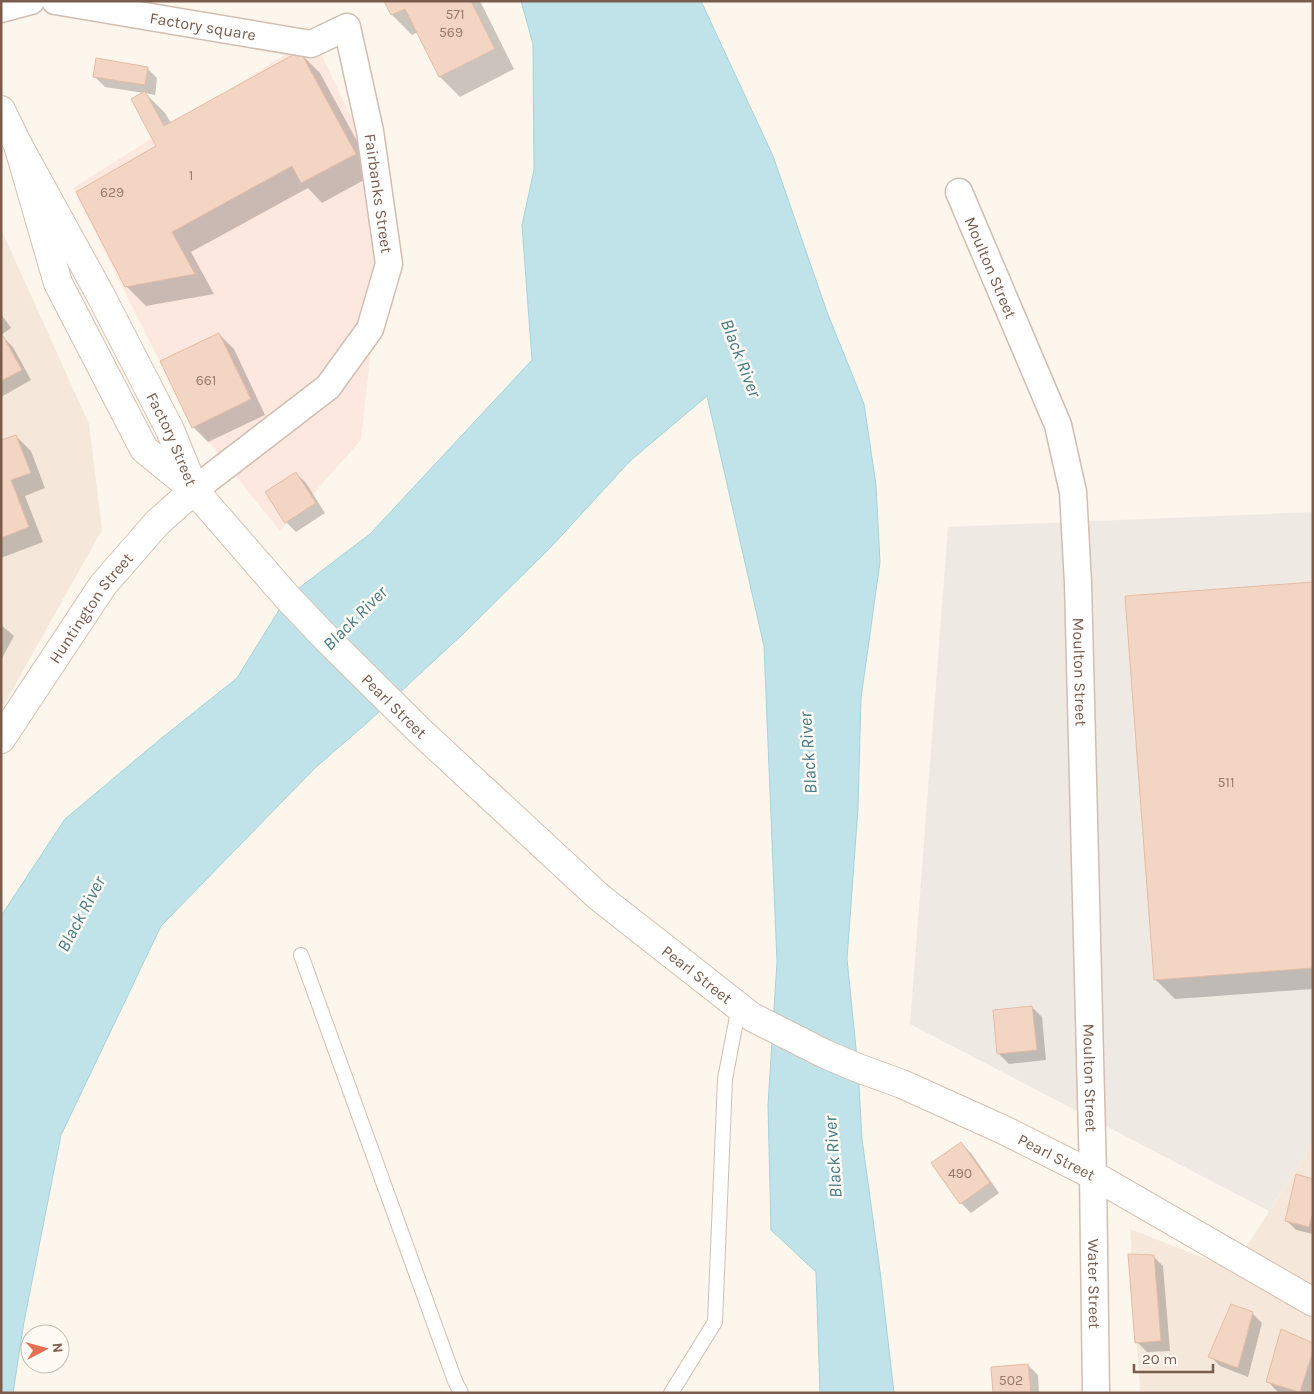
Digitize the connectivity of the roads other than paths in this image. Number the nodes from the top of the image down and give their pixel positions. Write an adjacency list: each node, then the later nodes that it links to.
1 (31, 1): 3 (street)
2 (55, 1): 4 (street, Factory square)
3 (1, 9)
4 (347, 27): 7 (street, Fairbanks Street)
5 (1, 110): 7 (main road, Factory Street)
6 (959, 192): 11 (street, Moulton Street)
7 (194, 490): 8 (main road, Huntington Street); 10 (main road, Pearl Street)
8 (1, 739)
9 (301, 955): 13 (lane)
10 (746, 1012): 11 (main road, Pearl Street); 14 (lane)
11 (1094, 1175): 12 (main road, Pearl Street); 15 (street, Water Street)
12 (1313, 1302)
13 (461, 1393)
14 (671, 1393)
15 (1096, 1393)

